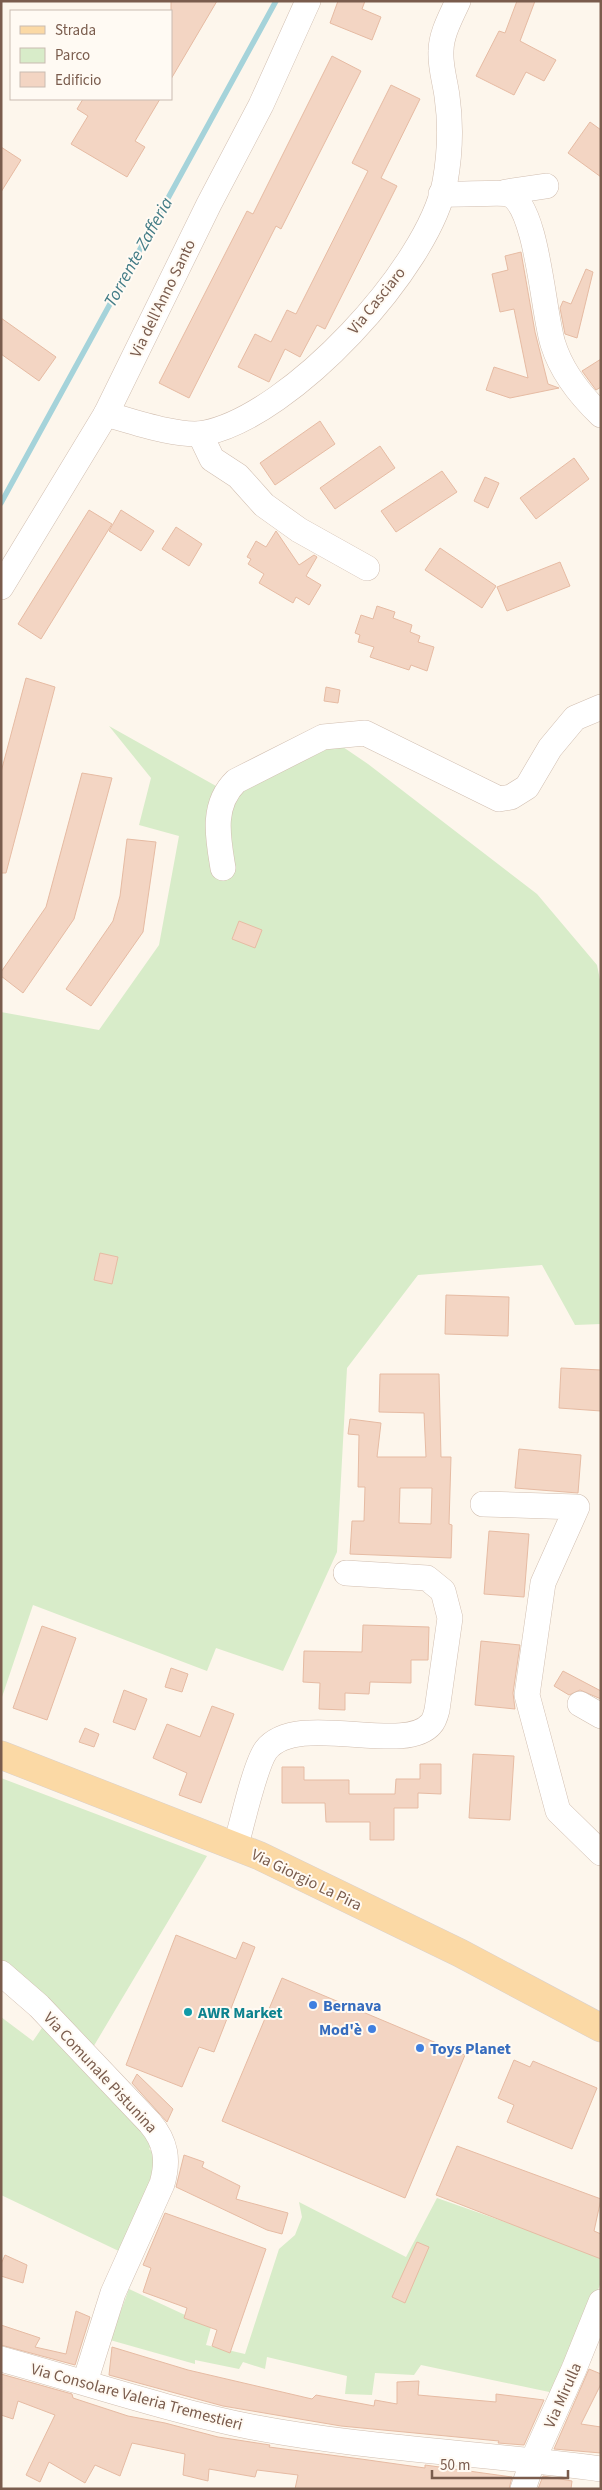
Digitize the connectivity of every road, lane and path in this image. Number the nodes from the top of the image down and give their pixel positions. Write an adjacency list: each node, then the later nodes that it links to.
1 (308, 1): 6 (street, Via dell'Anno Santo)
2 (458, 1): 5 (street, Via Casciaro)
3 (546, 186): 4 (street)
4 (506, 192): 5 (street); 7 (street)
5 (441, 194): 8 (street, Via Casciaro)
6 (106, 414): 8 (street, Via Casciaro); 10 (street, Via dell'Anno Santo)
7 (601, 416)
8 (200, 434): 9 (street)
9 (367, 568)
10 (1, 587)
11 (601, 707): 12 (street)
12 (223, 868)
13 (483, 1504): 19 (street)
14 (346, 1573): 18 (street)
15 (580, 1704): 16 (street)
16 (601, 1716)
17 (1, 1755): 18 (main road, Via Giorgio La Pira)
18 (236, 1845): 21 (main road, Via Giorgio La Pira)
19 (601, 1853)
20 (1, 1973): 24 (street, Via Comunale Pistunina)
21 (601, 2028)
22 (601, 2302): 25 (street, Via Mirulla)
23 (1, 2359): 24 (street, Via Consolare Valeria Tremestieri)
24 (84, 2382): 25 (street, Via Consolare Valeria Tremestieri)
25 (533, 2460): 26 (street, Via Consolare Valeria Tremestieri); 27 (street, Via Mirulla)
26 (601, 2469)
27 (523, 2489)

